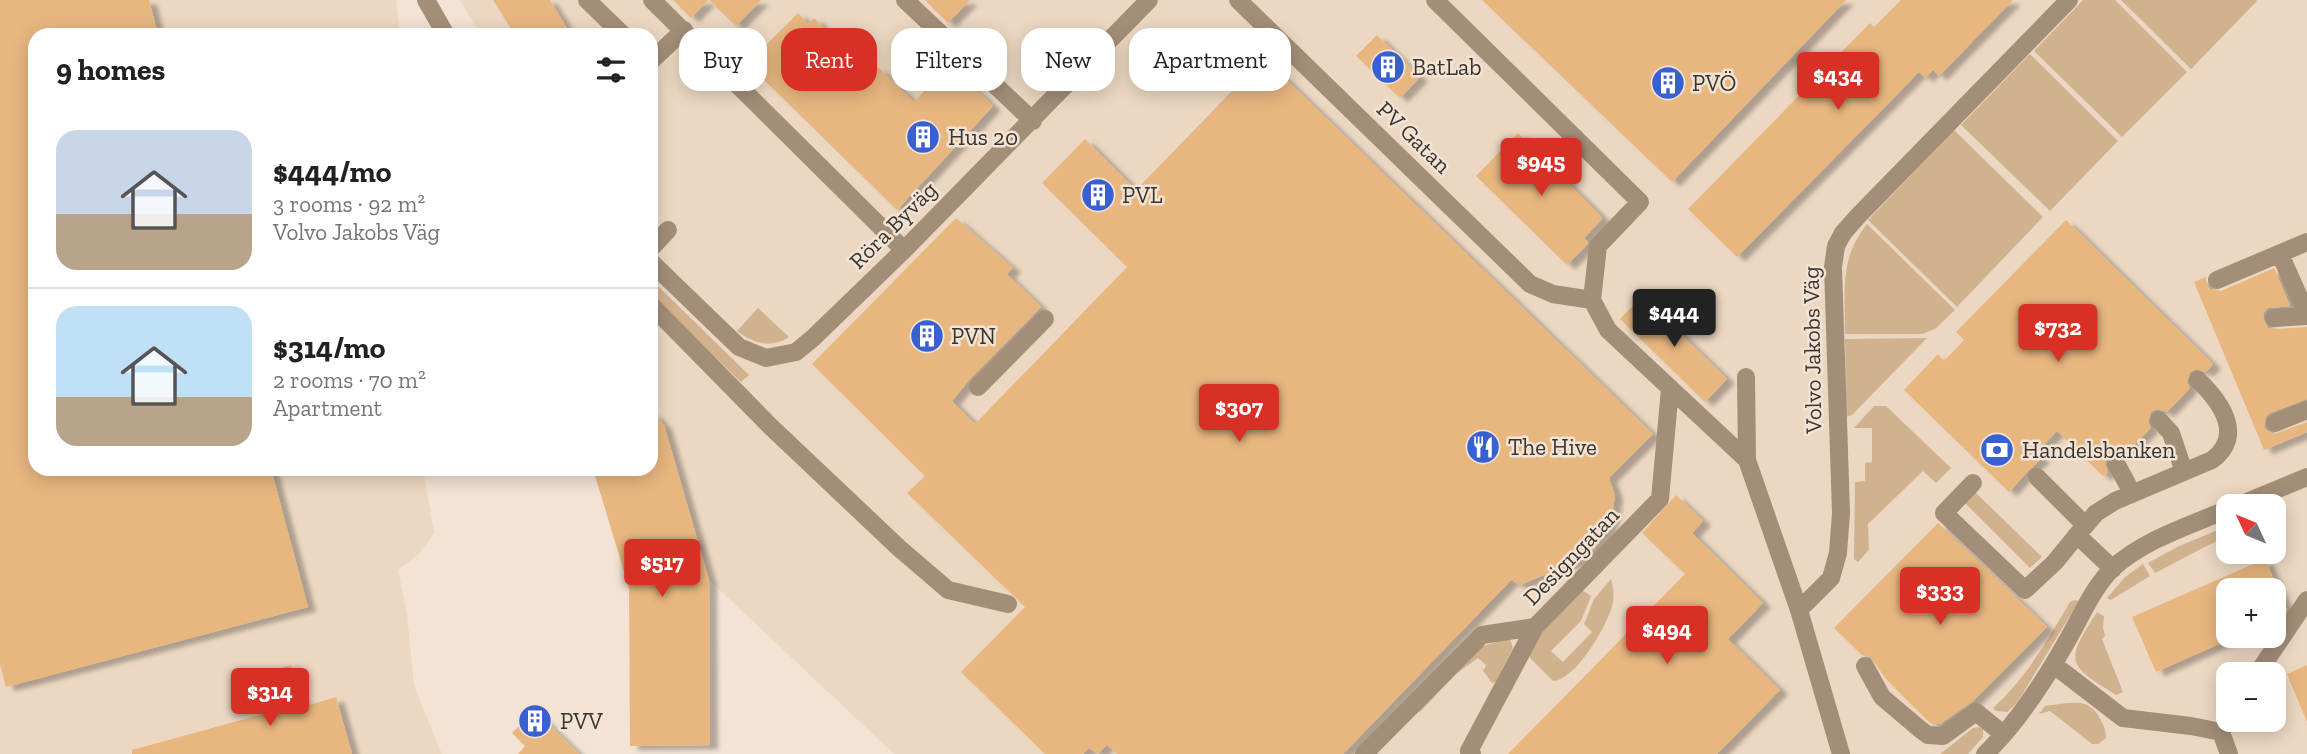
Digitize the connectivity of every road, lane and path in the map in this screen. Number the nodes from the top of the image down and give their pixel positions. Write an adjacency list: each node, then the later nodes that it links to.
1 (426, 0): 9 (street)
2 (587, 0): 10 (street)
3 (652, 0): 11 (street)
4 (905, 0): 15 (street)
5 (1149, 0): 15 (street, Röra Byväg)
6 (1238, 0): 23 (street, PV Gatan)
7 (1435, 0): 23 (street)
8 (2069, 0): 48 (street, Volvo Jakobs Väg)
9 (437, 28)
10 (616, 28)
11 (682, 28)
12 (679, 35): 13 (street)
13 (658, 54)
14 (745, 91): 19 (street)
15 (1033, 121): 19 (street, Röra Byväg)
16 (668, 230): 17 (street)
17 (658, 241)
18 (2307, 242): 20 (street)
19 (904, 250): 21 (street, Röra Byväg)
20 (2280, 254): 22 (street); 25 (street)
21 (658, 269)
22 (2217, 280)
23 (1592, 300): 31 (street)
24 (658, 312): 47 (street)
25 (2307, 316): 26 (street)
26 (2274, 318)
27 (1045, 319): 30 (street)
28 (1746, 377): 35 (street)
29 (2198, 380): 37 (street)
30 (978, 387)
31 (1670, 389): 35 (street); 49 (street, Designgatan)
32 (2307, 410): 34 (street)
33 (2159, 420): 37 (street)
34 (2275, 423)
35 (1747, 460): 48 (street)
36 (2116, 463): 41 (street)
37 (2184, 472): 41 (street)
38 (2037, 477): 44 (street)
39 (2307, 477): 42 (street)
40 (1973, 483): 44 (street)
41 (2132, 493): 44 (street)
42 (2266, 494)
43 (2216, 514): 45 (street)
44 (2081, 530): 45 (street)
45 (2113, 569): 51 (street)
46 (2307, 600): 50 (street)
47 (1008, 604)
48 (1799, 610): 58 (street)
49 (1535, 627): 56 (street, Designgatan); 57 (street)
50 (2265, 662)
51 (2054, 665): 53 (street); 55 (street)
52 (1865, 666): 55 (street)
53 (2216, 725)
54 (2226, 732): 60 (street)
55 (2003, 734): 59 (street)
56 (1364, 754)
57 (1472, 754)
58 (1841, 754)
59 (1985, 754)
60 (2229, 754)

